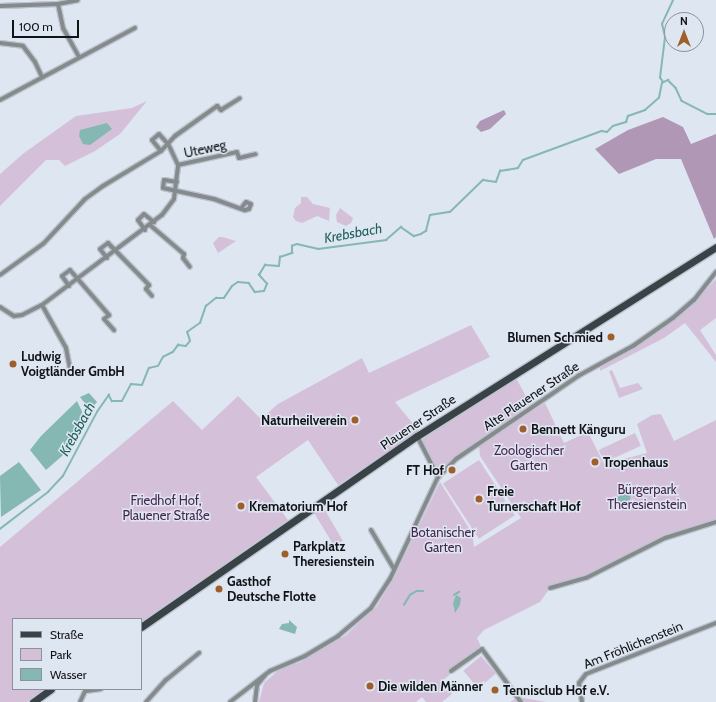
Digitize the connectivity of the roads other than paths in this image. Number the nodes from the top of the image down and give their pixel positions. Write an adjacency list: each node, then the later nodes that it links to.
1 (78, 0): 2 (street)
2 (58, 4): 3 (street); 6 (street)
3 (0, 6)
4 (135, 28): 6 (street)
5 (0, 43): 7 (street)
6 (79, 57): 7 (street)
7 (42, 77): 9 (street)
8 (240, 98): 10 (street)
9 (0, 100)
10 (168, 144): 11 (street); 11 (street); 13 (street)
11 (160, 151): 25 (street)
12 (256, 154): 13 (street, Uteweg)
13 (178, 165): 14 (street)
14 (177, 182): 15 (street); 15 (street)
15 (176, 191): 16 (street); 17 (street)
16 (242, 207)
17 (154, 222): 18 (street); 19 (street)
18 (150, 225): 19 (street); 23 (street)
19 (145, 230): 21 (street)
20 (716, 247): 33 (main road, Plauener Straße)
21 (116, 252): 22 (street); 22 (street); 28 (street)
22 (107, 258): 26 (street)
23 (190, 267)
24 (716, 272): 34 (street, Alte Plauener Straße)
25 (0, 275)
26 (78, 280): 27 (street); 27 (street); 31 (street)
27 (69, 286): 29 (street)
28 (152, 296)
29 (42, 305): 30 (street); 32 (street)
30 (0, 307)
31 (114, 330)
32 (70, 368)
33 (417, 436): 34 (street); 40 (main road, Plauener Straße)
34 (438, 477): 37 (street, Alte Plauener Straße)
35 (716, 522): 38 (street)
36 (371, 530): 37 (street)
37 (394, 569): 42 (street, Alte Plauener Straße)
38 (550, 588)
39 (716, 623): 52 (street, Am Fröhlichenstein)
40 (142, 626)
41 (199, 653): 48 (street)
42 (270, 671): 49 (street, Alte Plauener Straße); 50 (street)
43 (451, 671): 51 (street)
44 (50, 690): 46 (main road)
45 (86, 690): 47 (street)
46 (33, 702)
47 (80, 702)
48 (146, 702)
49 (230, 702)
50 (254, 702)
51 (521, 702)
52 (582, 702)

